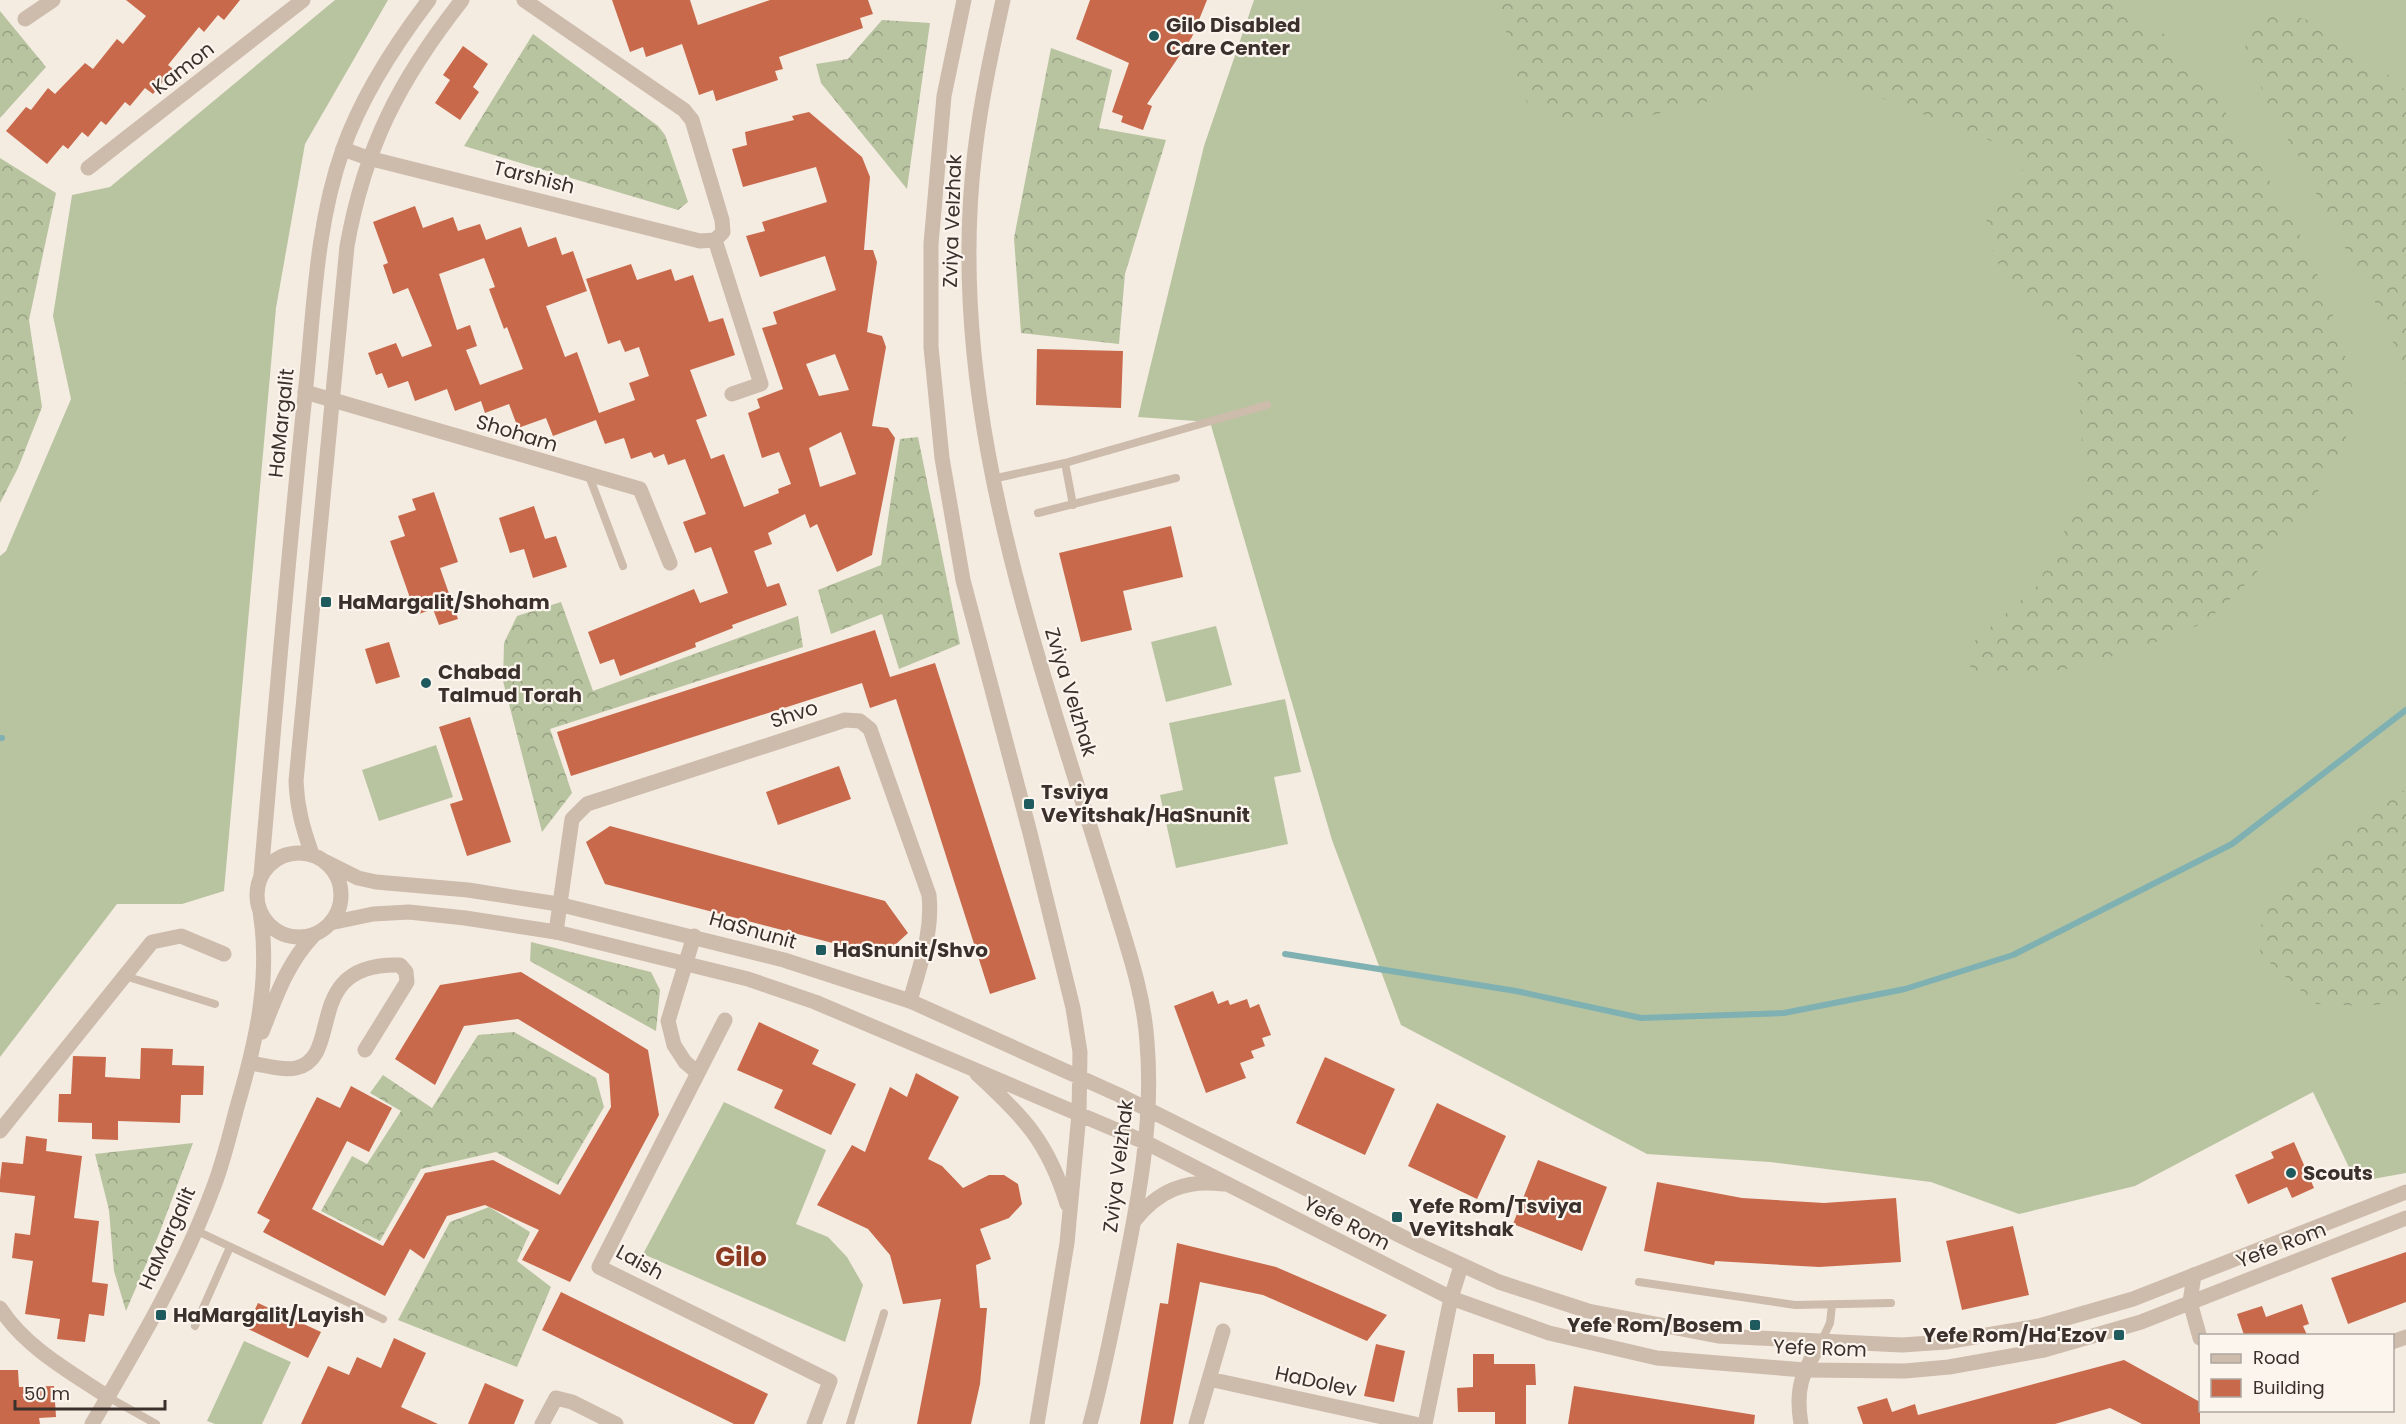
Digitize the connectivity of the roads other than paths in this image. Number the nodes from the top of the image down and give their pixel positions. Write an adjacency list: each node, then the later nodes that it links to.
1 (53, 0): 8 (street)
2 (303, 0): 11 (street, Kamon)
3 (429, 0): 9 (street, HaMargalit)
4 (462, 0): 10 (street)
5 (524, 0): 12 (street)
6 (964, 0): 44 (street, Zviya VeIzhak)
7 (1003, 0): 20 (street, Zviya VeIzhak)
8 (25, 19)
9 (343, 148): 10 (street, Tarshish); 13 (street, HaMargalit)
10 (368, 158): 12 (street, Tarshish); 15 (street)
11 (88, 168)
12 (715, 240): 14 (street)
13 (305, 392): 15 (street, Shoham); 27 (street, HaMargalit)
14 (732, 394)
15 (331, 399): 18 (street, Shoham); 25 (street)
16 (1267, 405): 17 (lane)
17 (1065, 463): 20 (lane); 21 (lane)
18 (589, 476): 23 (street, Shoham); 24 (lane)
19 (1176, 478): 21 (lane)
20 (992, 479): 45 (street, Zviya VeIzhak)
21 (1073, 506): 22 (lane)
22 (1038, 513)
23 (670, 563)
24 (623, 566)
25 (312, 854): 26 (street); 27 (street)
26 (326, 862): 28 (street, HaSnunit); 30 (street)
27 (261, 875): 29 (street)
28 (558, 904): 31 (street, Shvo); 33 (street, HaSnunit); 37 (street, Shvo)
29 (260, 911): 32 (street); 41 (street, HaMargalit)
30 (330, 923): 31 (street); 32 (street)
31 (556, 932): 35 (street)
32 (314, 935): 41 (street, HaMargalit)
33 (694, 936): 35 (street); 37 (street, HaSnunit)
34 (224, 954): 36 (street)
35 (687, 962): 42 (street); 43 (street)
36 (125, 976): 38 (lane); 47 (street)
37 (910, 1001): 44 (street, HaSnunit)
38 (215, 1004)
39 (725, 1020): 43 (street, Laish)
40 (365, 1050): 41 (street)
41 (251, 1060): 54 (street, HaMargalit)
42 (968, 1066): 46 (street); 51 (street)
43 (698, 1073): 77 (street, Laish)
44 (1080, 1076): 45 (street, HaSnunit); 46 (street, Zviya VeIzhak)
45 (1149, 1109): 48 (street, Zviya VeIzhak); 56 (street, Yefe Rom)
46 (1079, 1114): 48 (street, Yefe Rom); 51 (street, Zviya VeIzhak)
47 (0, 1131)
48 (1147, 1143): 49 (street, Yefe Rom); 53 (street, Zviya VeIzhak)
49 (1228, 1184): 53 (street); 59 (street, Yefe Rom)
50 (2406, 1192): 57 (street, Yefe Rom)
51 (1070, 1212): 79 (street, Zviya VeIzhak)
52 (2406, 1218): 60 (street, Yefe Rom)
53 (1134, 1221): 80 (street, Zviya VeIzhak)
54 (195, 1230): 55 (lane); 72 (street, HaMargalit)
55 (230, 1247): 65 (lane); 66 (lane)
56 (1461, 1266): 59 (street); 69 (street, Yefe Rom)
57 (2194, 1275): 60 (street); 69 (street, Yefe Rom)
58 (1639, 1282): 62 (lane)
59 (1451, 1298): 70 (street, Yefe Rom); 83 (street)
60 (2190, 1302): 68 (street); 70 (street, Yefe Rom)
61 (1892, 1303): 62 (lane)
62 (1832, 1305): 69 (lane)
63 (0, 1308): 72 (street)
64 (884, 1313): 78 (lane)
65 (383, 1319)
66 (195, 1326)
67 (1223, 1331): 71 (street)
68 (2199, 1334)
69 (1820, 1343): 70 (street)
70 (1804, 1370): 84 (street)
71 (1209, 1379): 81 (street); 82 (street, HaDolev)
72 (108, 1397): 74 (street, HaMargalit); 75 (lane)
73 (607, 1422): 76 (street)
74 (92, 1424)
75 (156, 1424)
76 (542, 1424)
77 (813, 1424)
78 (850, 1424)
79 (1037, 1424)
80 (1090, 1424)
81 (1196, 1424)
82 (1415, 1424)
83 (1425, 1424)
84 (1801, 1424)

